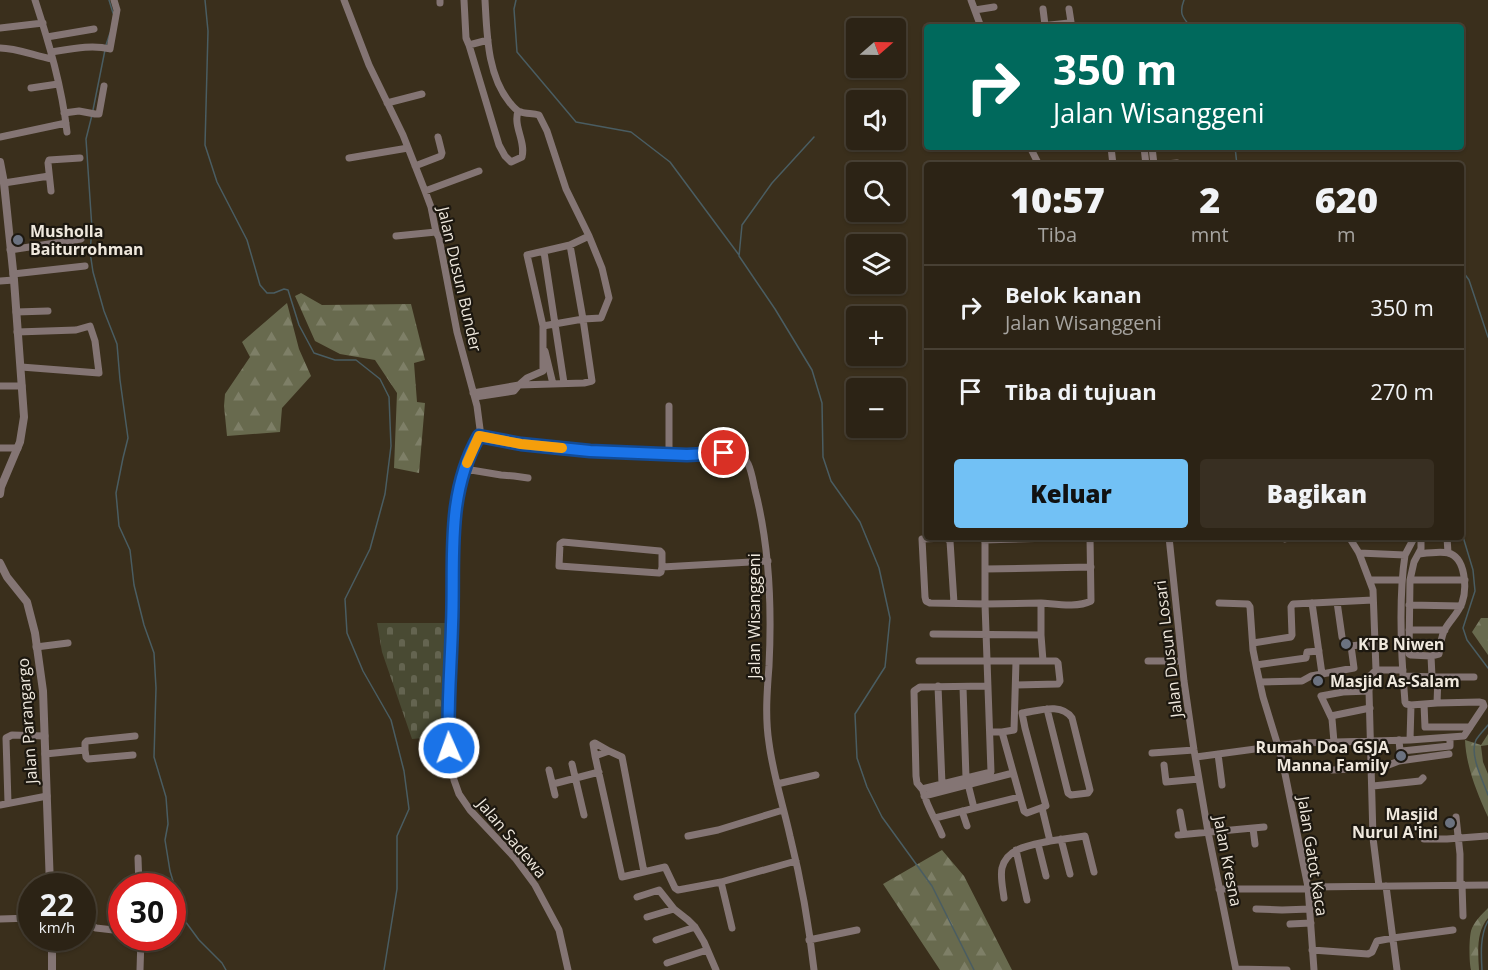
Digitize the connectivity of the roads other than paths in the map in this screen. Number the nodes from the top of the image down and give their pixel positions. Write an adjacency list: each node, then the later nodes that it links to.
1 (35, 0): 11 (street)
2 (114, 0): 21 (street)
3 (344, 0): 26 (street, Jalan Dusun Bunder)
4 (464, 0): 19 (street)
5 (486, 0): 18 (street)
6 (971, 0): 10 (street)
7 (994, 8): 10 (street)
8 (1043, 9): 13 (street)
9 (1069, 9): 14 (street)
10 (975, 10): 12 (street)
11 (43, 23): 15 (street); 17 (street)
12 (980, 24)
13 (1045, 24)
14 (1058, 24)
15 (0, 28)
16 (94, 29): 17 (street)
17 (47, 37): 21 (street)
18 (488, 40): 19 (street); 27 (street)
19 (469, 45): 27 (street)
20 (0, 48): 21 (street)
21 (52, 56): 22 (street)
22 (58, 84): 24 (street); 28 (street)
23 (104, 86): 28 (street)
24 (31, 88)
25 (422, 94): 26 (street)
26 (387, 103): 33 (street, Jalan Dusun Bunder)
27 (518, 111): 46 (street)
28 (64, 113): 29 (street)
29 (66, 123): 30 (street); 31 (street)
30 (67, 132)
31 (0, 137)
32 (438, 137): 37 (street)
33 (408, 148): 35 (street); 37 (street, Jalan Dusun Bunder)
34 (80, 158): 39 (street)
35 (349, 158)
36 (0, 162): 40 (street)
37 (415, 166): 42 (street, Jalan Dusun Bunder)
38 (479, 171): 42 (street)
39 (49, 176): 40 (street); 41 (street)
40 (3, 183): 43 (street)
41 (51, 191)
42 (425, 191): 44 (street, Jalan Dusun Bunder)
43 (4, 222): 49 (street)
44 (436, 232): 45 (street); 69 (street, Jalan Dusun Bunder)
45 (396, 236)
46 (589, 236): 48 (street); 56 (street)
47 (81, 239): 49 (street)
48 (570, 245): 50 (street); 56 (street)
49 (10, 250): 52 (street)
50 (544, 252): 57 (street); 58 (street)
51 (85, 266): 52 (street)
52 (13, 277): 53 (street); 55 (street)
53 (0, 281)
54 (48, 311): 55 (street)
55 (16, 312): 59 (street)
56 (583, 319): 57 (street); 64 (street)
57 (555, 324): 58 (street); 64 (street)
58 (543, 326): 60 (street)
59 (17, 332): 62 (street); 62 (street)
60 (542, 344): 61 (street); 63 (street)
61 (549, 364): 63 (street); 65 (street)
62 (21, 367): 68 (street)
63 (543, 371): 66 (street)
64 (564, 383): 65 (street)
65 (553, 384): 66 (street)
66 (519, 385): 69 (street)
67 (0, 386): 68 (street)
68 (22, 386): 72 (street)
69 (474, 395): 71 (street, Jalan Dusun Bunder)
70 (669, 406): 74 (street)
71 (479, 436): 74 (street, Jalan Wisanggeni); 75 (street, Jalan Sadewa)
72 (18, 447): 73 (street); 77 (street)
73 (0, 448)
74 (669, 454): 91 (street, Jalan Wisanggeni)
75 (465, 469): 76 (street); 253 (street, Jalan Sadewa)
76 (528, 478)
77 (0, 489)
78 (924, 539): 102 (street)
79 (949, 540): 102 (street)
80 (984, 540): 95 (street)
81 (1090, 540): 94 (street)
82 (1169, 540): 126 (street, Jalan Dusun Losari)
83 (1351, 540): 87 (street)
84 (1416, 540): 90 (street)
85 (1419, 540): 89 (street)
86 (1447, 540): 88 (street)
87 (1359, 553): 90 (street); 96 (street)
88 (1448, 553): 89 (street); 99 (street)
89 (1419, 554): 98 (street)
90 (1405, 555): 97 (street)
91 (768, 561): 93 (street); 181 (street, Jalan Wisanggeni)
92 (0, 563): 118 (street, Jalan Parangargo)
93 (662, 567): 93 (street)
94 (1091, 567): 95 (street); 103 (street)
95 (985, 569): 106 (street)
96 (1370, 580): 97 (street); 100 (street)
97 (1401, 580): 129 (street)
98 (1410, 580): 99 (street); 107 (street)
99 (1464, 580): 108 (street)
100 (1373, 600): 101 (street); 117 (street)
101 (1337, 602): 105 (street); 114 (street)
102 (954, 603): 106 (street)
103 (1041, 603): 106 (street); 113 (street)
104 (1219, 603): 116 (street, Jalan Gatot Kaca)
105 (1312, 603): 116 (street); 119 (street)
106 (985, 604): 112 (street)
107 (1409, 605): 108 (street); 109 (street)
108 (1461, 606): 110 (street)
109 (1409, 630): 110 (street); 120 (street)
110 (1445, 630): 120 (street)
111 (933, 634): 112 (street)
112 (986, 634): 113 (street); 121 (street)
113 (1041, 635): 124 (street)
114 (1342, 637)
115 (68, 643): 118 (street)
116 (1253, 643): 127 (street, Jalan Gatot Kaca)
117 (1375, 643): 128 (street); 130 (street)
118 (36, 647): 151 (street, Jalan Parangargo)
119 (1319, 651): 127 (street); 130 (street)
120 (1431, 656): 131 (street)
121 (987, 660): 122 (street); 123 (street); 137 (street)
122 (919, 661)
123 (1016, 661): 124 (street); 134 (street)
124 (1043, 661): 134 (street)
125 (1148, 661): 126 (street)
126 (1182, 662): 163 (street, Jalan Dusun Losari)
127 (1256, 664): 133 (street, Jalan Gatot Kaca)
128 (1376, 670): 129 (street); 138 (street)
129 (1403, 673): 131 (street); 141 (street)
130 (1322, 674): 133 (street)
131 (1435, 677): 132 (street); 139 (street)
132 (1474, 677)
133 (1260, 682): 158 (street, Jalan Gatot Kaca)
134 (1016, 685): 144 (street)
135 (938, 686): 136 (street); 182 (street); 185 (street)
136 (963, 687): 137 (street); 179 (street)
137 (988, 687): 149 (street)
138 (1369, 691): 142 (street); 145 (street)
139 (1437, 703): 140 (street); 146 (street)
140 (1424, 704): 141 (street); 146 (street)
141 (1411, 705): 155 (street)
142 (1370, 708): 145 (street); 156 (street)
143 (1047, 710): 143 (street); 144 (street)
144 (1019, 713): 147 (street); 148 (street)
145 (1331, 717): 157 (street)
146 (1470, 727): 153 (street)
147 (1025, 728): 148 (street); 191 (street)
148 (1014, 730): 150 (street)
149 (990, 732): 150 (street); 179 (street)
150 (1002, 732): 174 (street)
151 (45, 736): 162 (street, Jalan Parangargo); 189 (street)
152 (135, 736): 159 (street)
153 (1450, 738): 154 (street); 155 (street)
154 (1400, 740): 155 (street); 156 (street)
155 (1410, 740)
156 (1371, 741): 157 (street); 170 (street)
157 (1334, 742): 158 (street)
158 (1278, 746): 164 (street); 224 (street, Jalan Gatot Kaca)
159 (86, 750): 162 (street); 166 (street)
160 (609, 751): 167 (street); 167 (street); 214 (street)
161 (1152, 753): 163 (street)
162 (45, 754): 187 (street, Jalan Parangargo)
163 (1195, 754): 164 (street); 178 (street, Jalan Kresna)
164 (1218, 754): 183 (street)
165 (1449, 754): 170 (street)
166 (133, 755)
167 (595, 756): 173 (street)
168 (572, 764): 176 (street)
169 (1164, 765): 178 (street)
170 (1372, 767): 172 (street); 184 (street)
171 (549, 770): 180 (street)
172 (1332, 770)
173 (599, 772): 176 (street); 214 (street)
174 (1013, 773): 179 (street); 188 (street)
175 (816, 775): 181 (street)
176 (575, 778): 180 (street); 195 (street)
177 (1423, 778): 184 (street)
178 (1199, 779): 201 (street, Jalan Kresna)
179 (967, 781): 182 (street); 185 (street); 190 (street)
180 (553, 784): 186 (street)
181 (777, 784): 192 (street, Jalan Wisanggeni)
182 (942, 784): 185 (street)
183 (1222, 785)
184 (1373, 786): 223 (street)
185 (923, 792): 197 (street)
186 (555, 795)
187 (47, 796): 189 (street); 216 (street, Jalan Parangargo)
188 (1019, 797): 190 (street); 191 (street)
189 (4, 804)
190 (974, 808): 193 (street)
191 (1042, 808): 208 (street)
192 (783, 810): 203 (street); 213 (street, Jalan Wisanggeni)
193 (962, 811): 197 (street); 198 (street)
194 (1180, 812): 201 (street)
195 (584, 815)
196 (1456, 817): 207 (street)
197 (935, 818): 202 (street)
198 (967, 826)
199 (1264, 827): 200 (street)
200 (1253, 828): 201 (street); 210 (street)
201 (1208, 832): 225 (street, Jalan Kresna)
202 (942, 835)
203 (688, 836)
204 (1486, 836): 207 (street)
205 (1061, 839): 208 (street); 215 (street); 218 (street)
206 (1424, 839): 207 (street)
207 (1459, 839): 221 (street)
208 (1050, 841): 209 (street)
209 (1038, 844): 211 (street); 219 (street)
210 (1255, 844)
211 (1016, 850): 227 (street); 228 (street)
212 (138, 858): 217 (street)
213 (796, 861): 220 (street); 244 (street, Jalan Wisanggeni)
214 (644, 872): 220 (street)
215 (1094, 872)
216 (50, 873)
217 (139, 873)
218 (1070, 874)
219 (1046, 876)
220 (721, 882): 239 (street)
221 (1461, 884): 222 (street); 223 (street); 232 (street)
222 (1488, 885)
223 (1382, 886): 224 (street); 242 (street)
224 (1308, 888): 225 (street); 231 (street, Jalan Gatot Kaca)
225 (1219, 889): 250 (street, Jalan Kresna)
226 (637, 897): 229 (street)
227 (1004, 898)
228 (1027, 900)
229 (674, 909): 233 (street); 238 (street)
230 (1256, 909): 231 (street)
231 (1310, 909): 236 (street, Jalan Gatot Kaca)
232 (1463, 916)
233 (646, 917)
234 (18, 918): 235 (street)
235 (0, 919)
236 (1311, 923): 237 (street); 246 (street, Jalan Gatot Kaca)
237 (1290, 924)
238 (695, 927): 243 (street); 245 (street)
239 (732, 928)
240 (856, 930): 244 (street)
241 (1453, 930): 242 (street)
242 (1393, 938): 246 (street); 258 (street)
243 (656, 940)
244 (809, 940): 255 (street, Jalan Wisanggeni)
245 (708, 950): 249 (street); 254 (street)
246 (1312, 950): 257 (street, Jalan Gatot Kaca)
247 (52, 951): 251 (street)
248 (141, 951): 252 (street)
249 (667, 963)
250 (1236, 969): 256 (street)
251 (52, 970)
252 (140, 970)
253 (568, 970)
254 (716, 970)
255 (814, 970)
256 (1287, 970)
257 (1314, 970)
258 (1397, 970)

